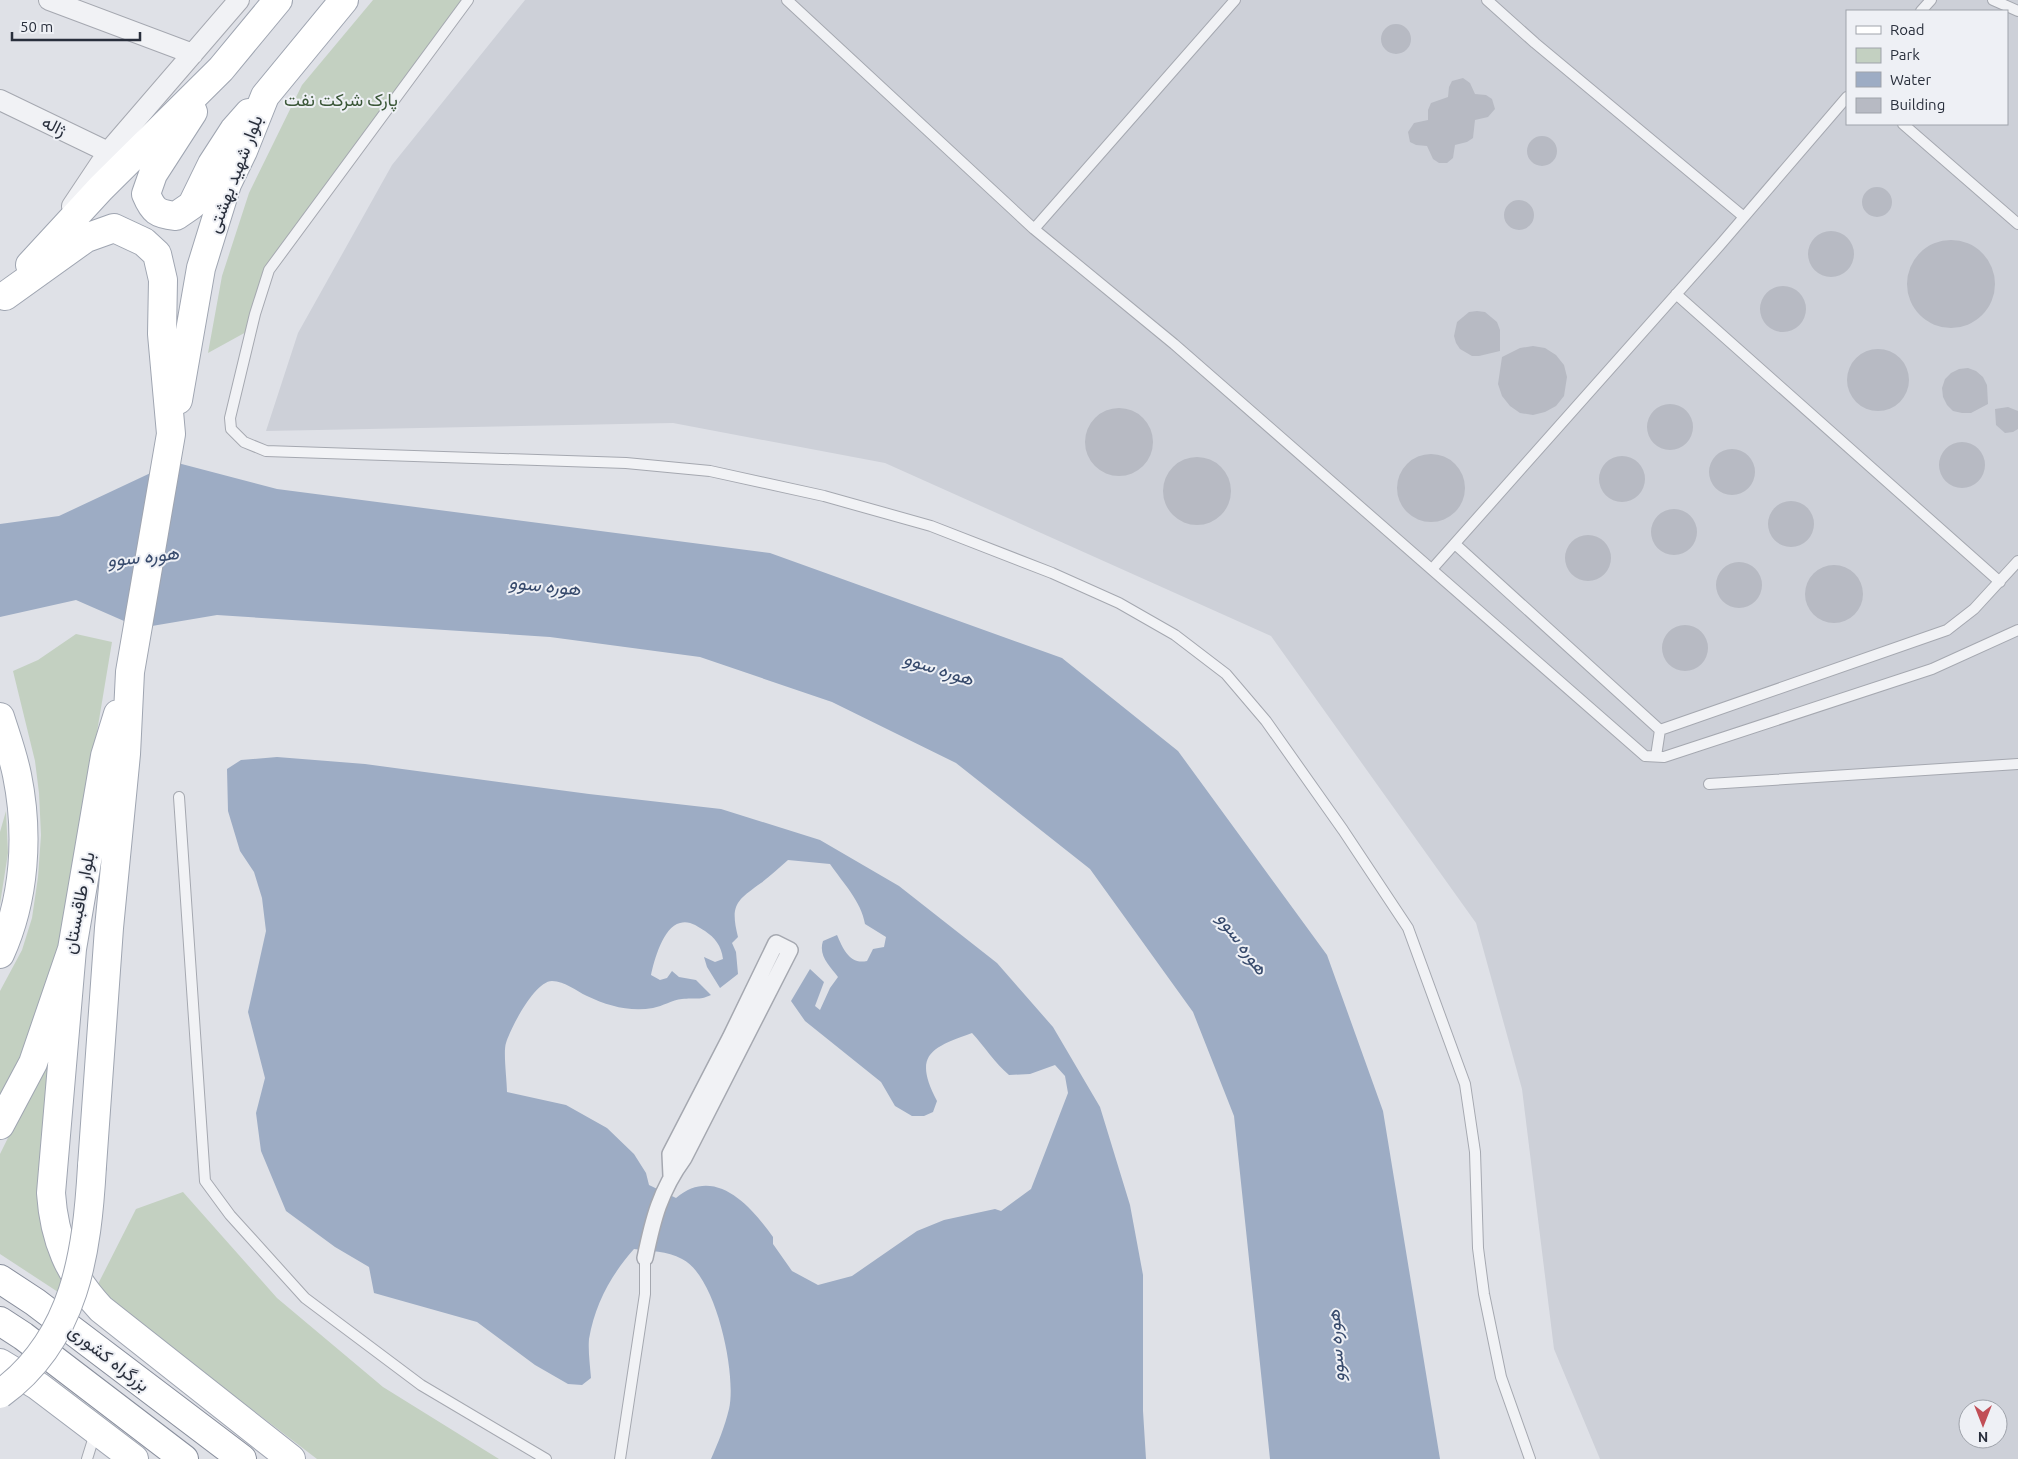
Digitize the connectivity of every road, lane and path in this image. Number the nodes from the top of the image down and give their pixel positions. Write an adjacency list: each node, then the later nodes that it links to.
1 (49, 0): 13 (street)
2 (239, 0): 13 (street)
3 (278, 0): 14 (main road)
4 (344, 0): 15 (main road, بلوار شهید بهشتی)
5 (468, 0): 56 (lane)
6 (787, 0): 22 (lane)
7 (1235, 0): 22 (lane)
8 (1487, 0): 20 (lane)
9 (1931, 0): 11 (lane)
10 (1993, 0): 12 (lane)
11 (1921, 10)
12 (2018, 11)
13 (193, 54): 19 (street)
14 (221, 69): 15 (main road); 23 (main road)
15 (265, 96): 26 (main road, بلوار شهید بهشتی)
16 (1846, 98): 20 (lane)
17 (0, 100): 19 (street, ژاله)
18 (1904, 125): 21 (lane)
19 (108, 152): 23 (street)
20 (1744, 217): 24 (lane)
21 (2018, 224)
22 (1034, 228): 29 (lane)
23 (42, 251): 25 (main road)
24 (1676, 294): 27 (lane); 30 (lane)
25 (3, 300): 26 (main road)
26 (172, 434): 32 (main road, بلوار شهید بهشتی)
27 (1455, 544): 29 (lane); 34 (lane)
28 (2018, 561): 30 (lane)
29 (1433, 568): 35 (lane)
30 (2000, 582): 34 (lane)
31 (2018, 630): 35 (lane)
32 (130, 672): 39 (main road, بلوار طاقبستان); 47 (main road, bridge)
33 (0, 717): 40 (main road)
34 (1660, 730): 35 (lane)
35 (1656, 756)
36 (2018, 764): 37 (lane)
37 (1709, 784)
38 (180, 797): 54 (lane)
39 (72, 949): 41 (main road, بلوار طاقبستان); 53 (main road)
40 (0, 954)
41 (0, 1125)
42 (671, 1176): 42 (street); 43 (street)
43 (644, 1258): 55 (lane)
44 (0, 1279): 52 (main road, بزرگراه کشوری)
45 (0, 1321): 51 (main road, بزرگراه کشوری)
46 (0, 1363): 48 (main road)
47 (0, 1394)
48 (96, 1430): 49 (lane); 50 (main road)
49 (87, 1459)
50 (134, 1459)
51 (184, 1459)
52 (242, 1459)
53 (291, 1459)
54 (546, 1459)
55 (620, 1459)
56 (1530, 1459)

